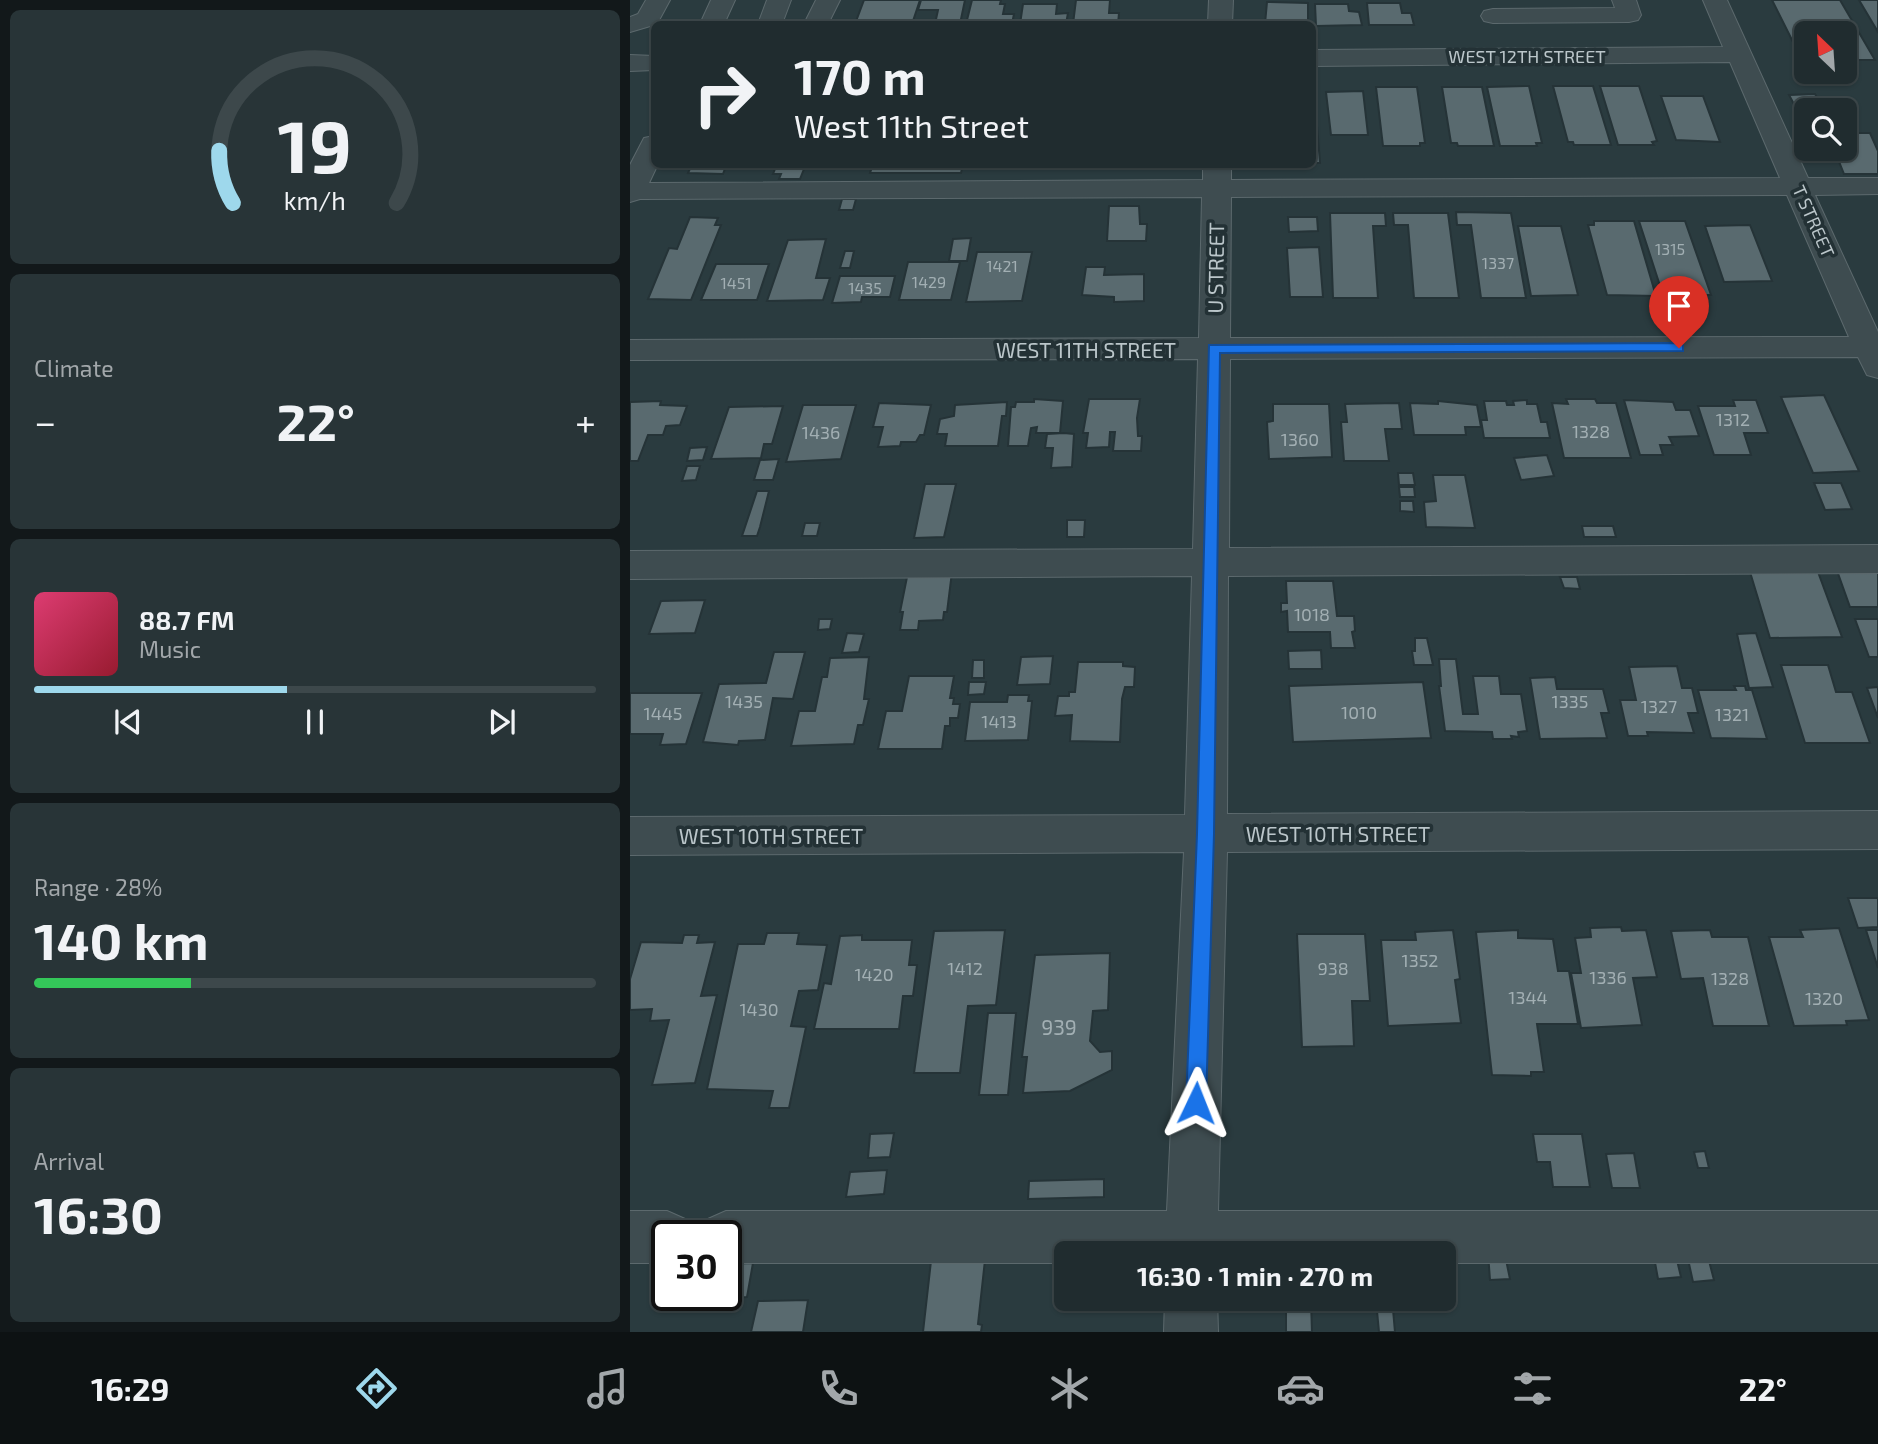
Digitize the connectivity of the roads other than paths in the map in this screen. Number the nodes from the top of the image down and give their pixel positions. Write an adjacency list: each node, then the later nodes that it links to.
1 (658, 0): 13 (street)
2 (723, 0): 9 (street)
3 (779, 0): 10 (street)
4 (828, 0): 11 (street)
5 (1221, 0): 12 (street)
6 (1623, 0): 8 (street)
7 (1716, 0): 14 (street, T STREET)
8 (1491, 8): 15 (street)
9 (713, 21)
10 (771, 21)
11 (818, 21)
12 (1220, 21)
13 (630, 25)
14 (1741, 54): 15 (street, WEST 12TH STREET); 21 (street, T STREET)
15 (1500, 56): 16 (street, WEST 12TH STREET)
16 (1316, 58)
17 (630, 63): 18 (street)
18 (651, 63)
19 (651, 150): 23 (street)
20 (1217, 177): 21 (street); 23 (street); 24 (street, U STREET)
21 (1799, 186): 22 (street); 26 (street, T STREET)
22 (1878, 186)
23 (630, 192)
24 (1214, 348): 25 (street, WEST 11TH STREET); 26 (street, WEST 11TH STREET); 28 (street, U STREET)
25 (630, 351)
26 (1875, 354)
27 (1878, 559): 28 (street)
28 (1210, 562): 29 (street); 31 (street, U STREET)
29 (630, 565)
30 (1878, 830): 31 (street, WEST 10TH STREET)
31 (1206, 834): 32 (street, WEST 10TH STREET); 37 (street, U STREET)
32 (630, 836)
33 (630, 1237): 34 (street)
34 (651, 1237)
35 (742, 1237): 39 (street)
36 (1878, 1237): 38 (street)
37 (1191, 1241)
38 (1456, 1242)
39 (1054, 1243)
40 (1191, 1311): 41 (street)
41 (1191, 1332)

